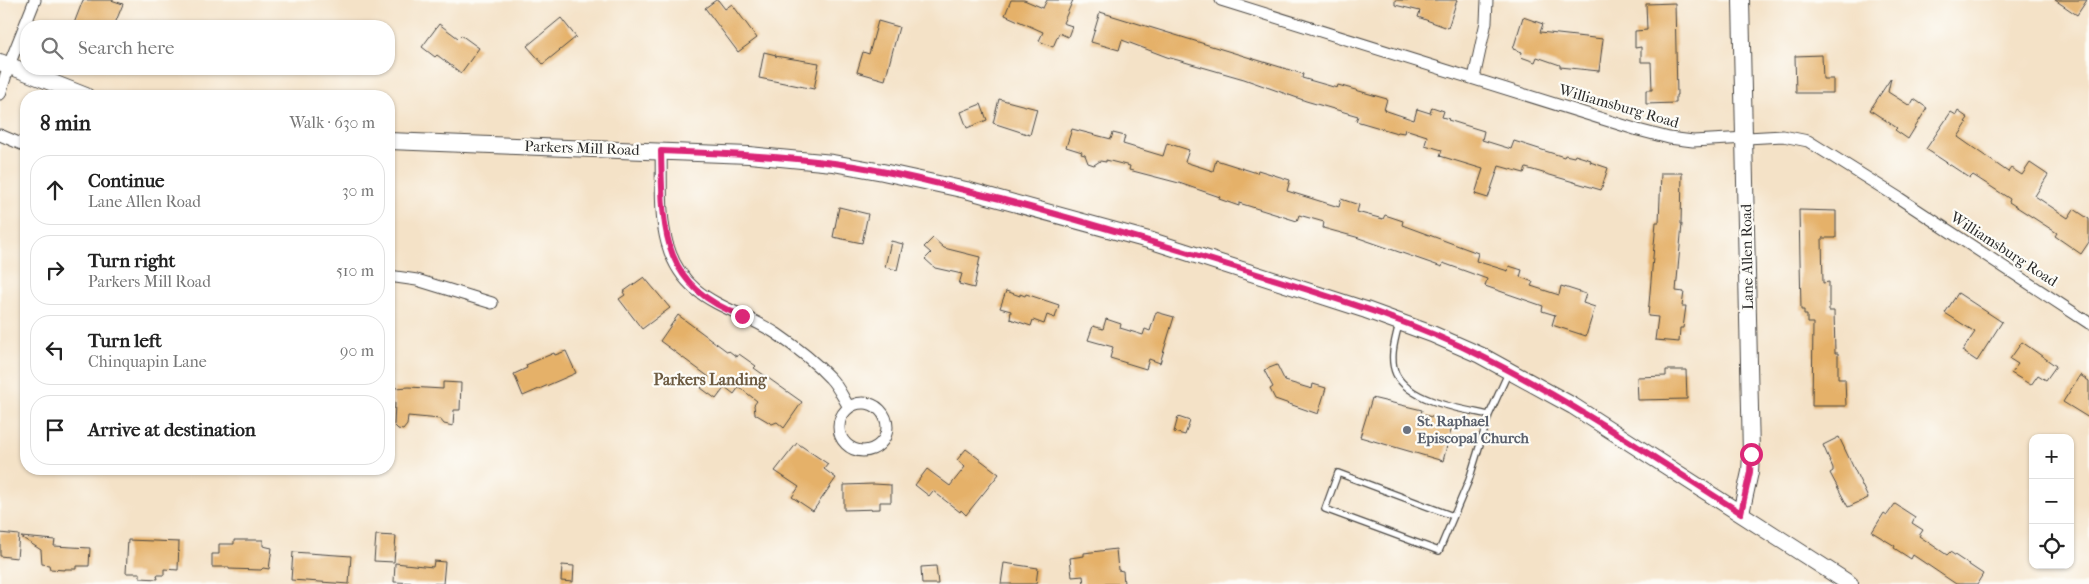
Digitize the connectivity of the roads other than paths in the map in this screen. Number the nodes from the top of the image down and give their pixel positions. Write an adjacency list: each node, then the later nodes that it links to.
1 (35, 0): 6 (street)
2 (1222, 0): 5 (street, Williamsburg Road)
3 (1487, 0): 11 (street)
4 (1741, 0): 15 (main road, Lane Allen Road)
5 (1242, 3): 11 (street, Williamsburg Road)
6 (25, 20)
7 (20, 31): 8 (street)
8 (4, 64): 9 (main road); 13 (street)
9 (20, 70)
10 (32, 75): 12 (main road)
11 (1474, 78): 15 (street, Williamsburg Road)
12 (71, 90)
13 (0, 94)
14 (0, 135): 17 (street)
15 (1744, 138): 22 (street, Williamsburg Road); 26 (main road, Lane Allen Road)
16 (395, 142): 18 (main road, Parkers Mill Road)
17 (20, 143)
18 (661, 151): 21 (main road, Parkers Mill Road); 24 (street)
19 (395, 277): 20 (street)
20 (492, 303)
21 (1400, 322): 23 (main road, Parkers Mill Road); 25 (lane)
22 (2089, 323)
23 (1509, 370): 25 (lane); 26 (main road, Parkers Mill Road)
24 (849, 407): 24 (street)
25 (1489, 415): 27 (lane)
26 (1741, 513): 28 (main road, Parkers Mill Road)
27 (1453, 516): 27 (lane)
28 (1850, 584)

